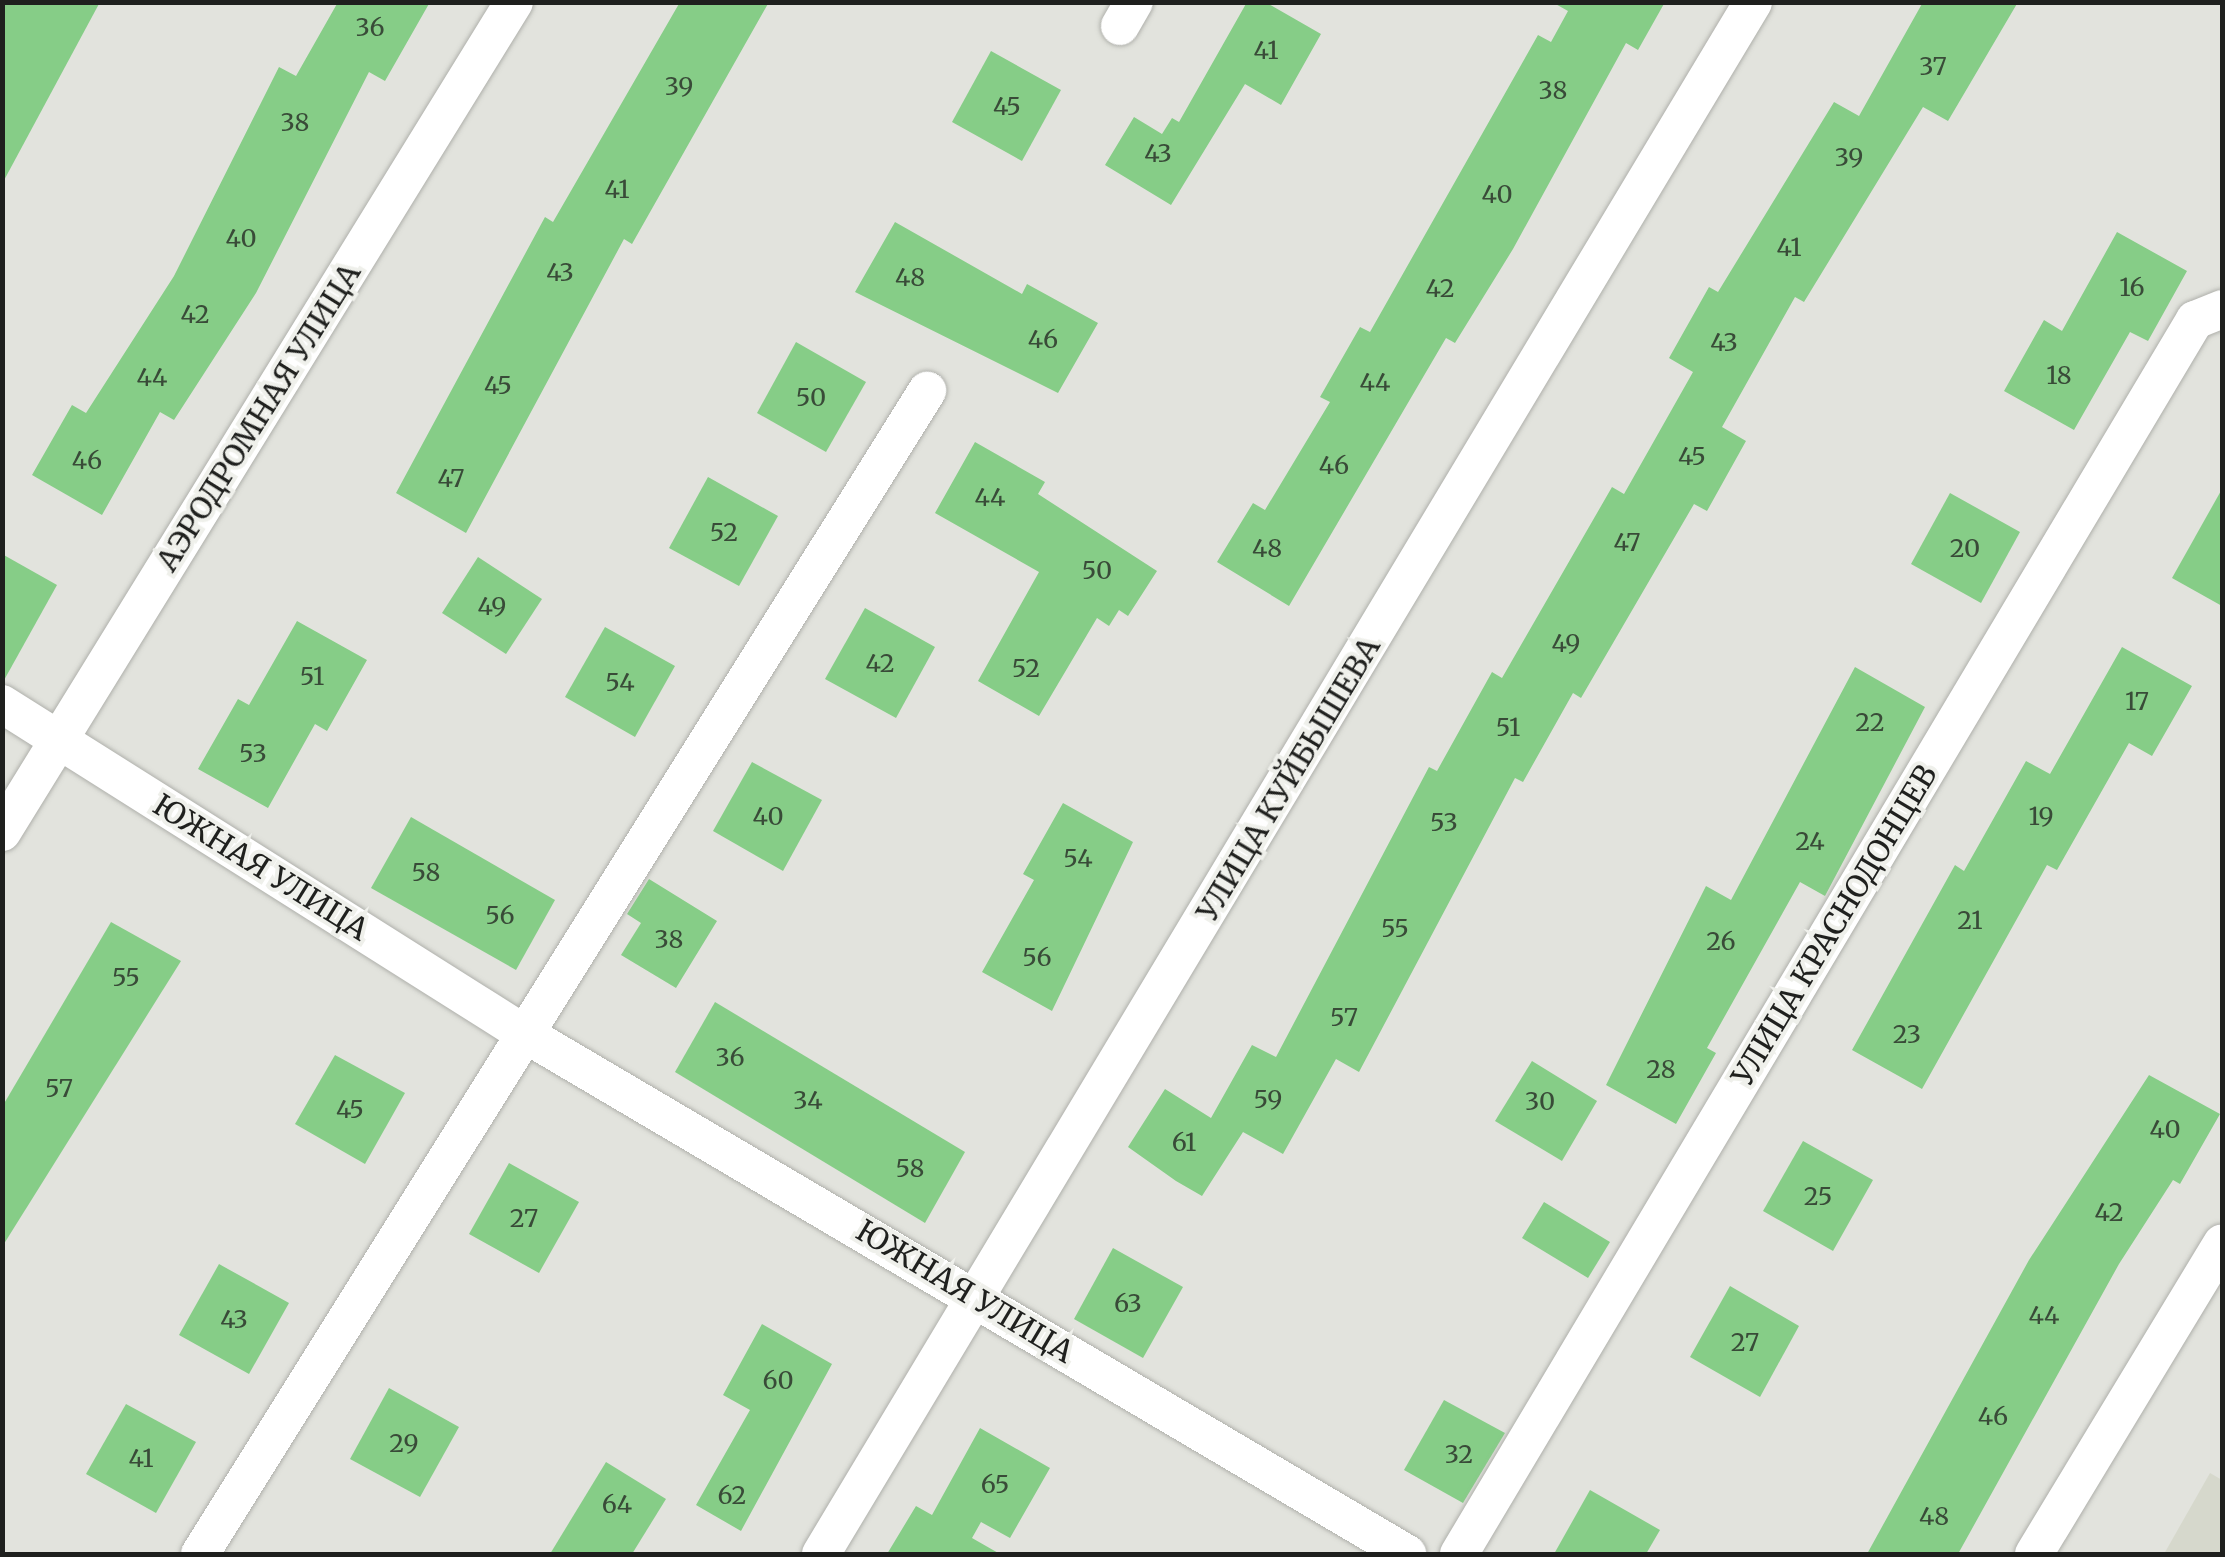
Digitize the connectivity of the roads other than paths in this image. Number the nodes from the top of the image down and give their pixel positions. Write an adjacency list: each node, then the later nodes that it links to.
1 (514, 2): 6 (street, АЭРОДРОМНАЯ УЛИЦА)
2 (1753, 2): 10 (street, УЛИЦА КУЙБЫШЕВА)
3 (2222, 310): 14 (street, УЛИЦА КРАСНОДОНЦЕВ)
4 (927, 391): 8 (street)
5 (2, 704): 6 (street, ЮЖНАЯ УЛИЦА)
6 (60, 738): 7 (street, АЭРОДРОМНАЯ УЛИЦА); 8 (street, ЮЖНАЯ УЛИЦА)
7 (2, 832)
8 (520, 1031): 10 (street, ЮЖНАЯ УЛИЦА); 11 (street)
9 (2222, 1244): 15 (street)
10 (977, 1297): 12 (street, УЛИЦА КУЙБЫШЕВА); 13 (street, ЮЖНАЯ УЛИЦА)
11 (200, 1554)
12 (821, 1554)
13 (1407, 1554)
14 (1459, 1554)
15 (2034, 1554)

